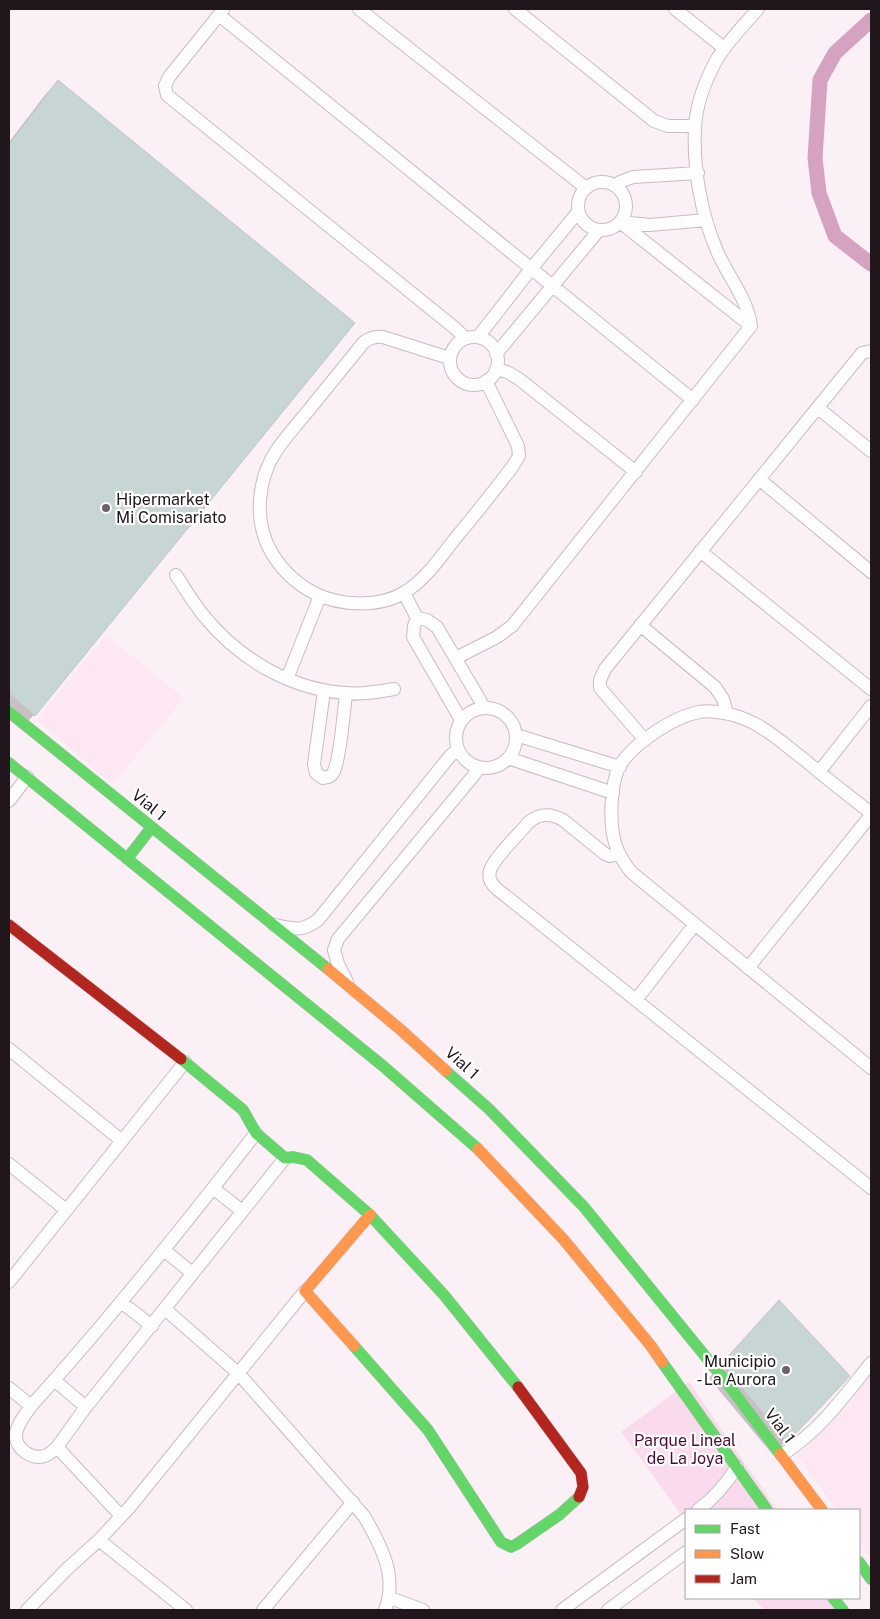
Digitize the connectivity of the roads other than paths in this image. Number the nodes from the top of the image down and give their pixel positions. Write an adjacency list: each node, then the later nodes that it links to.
1 (359, 9): 10 (street)
2 (515, 9): 7 (street)
3 (675, 9): 6 (street)
4 (758, 9): 6 (street)
5 (221, 12): 15 (street); 19 (street)
6 (724, 48): 7 (street)
7 (695, 126): 8 (street)
8 (698, 173): 9 (street); 12 (street)
9 (615, 186): 10 (street); 13 (street)
10 (586, 188): 11 (street)
11 (578, 212): 14 (street); 15 (street)
12 (706, 220): 13 (street); 17 (street)
13 (620, 222): 14 (street); 17 (street)
14 (599, 230): 16 (street)
15 (531, 269): 16 (street); 18 (street)
16 (553, 286): 21 (street); 25 (street)
17 (752, 326): 25 (street)
18 (478, 337): 19 (street); 21 (street)
19 (465, 338): 22 (street)
20 (871, 351): 26 (street)
21 (496, 354): 23 (street)
22 (450, 358): 24 (street); 34 (street)
23 (496, 369): 24 (street); 28 (street)
24 (486, 381): 33 (street)
25 (693, 400): 28 (street)
26 (818, 408): 27 (street); 29 (street)
27 (871, 451)
28 (636, 472): 37 (street)
29 (759, 479): 30 (street); 31 (street)
30 (700, 551): 36 (street); 40 (street)
31 (871, 572)
32 (176, 575): 38 (street)
33 (404, 593): 34 (street); 35 (street)
34 (320, 596): 38 (street)
35 (417, 618): 37 (street); 47 (street)
36 (640, 625): 46 (street); 49 (street)
37 (456, 658): 44 (street)
38 (286, 679): 41 (street)
39 (394, 689): 42 (street)
40 (871, 689)
41 (324, 691): 42 (street); 42 (street)
42 (346, 694)
43 (871, 706): 55 (street)
44 (484, 707): 47 (street); 48 (street)
45 (9, 712): 60 (street, Vial 1)
46 (727, 713): 49 (street); 55 (street)
47 (461, 720): 50 (street)
48 (516, 735): 51 (street); 54 (street)
49 (645, 740): 54 (street)
50 (458, 749): 53 (street); 65 (street)
51 (508, 758): 53 (street); 57 (street)
52 (9, 762): 56 (street)
53 (478, 767): 67 (street)
54 (620, 767): 57 (street)
55 (819, 772): 59 (street)
56 (27, 777): 58 (street); 62 (street)
57 (613, 793): 61 (street)
58 (9, 801)
59 (871, 814): 66 (street)
60 (152, 828): 62 (street); 65 (street, Vial 1)
61 (619, 854): 63 (street); 68 (street)
62 (127, 858): 96 (street)
63 (696, 924): 66 (street); 68 (street)
64 (9, 925): 70 (street)
65 (272, 925): 67 (street, Vial 1)
66 (748, 968): 71 (street)
67 (351, 988): 95 (street, Vial 1)
68 (636, 1000): 77 (street)
69 (9, 1049): 73 (street)
70 (185, 1062): 72 (street); 73 (street)
71 (871, 1068)
72 (256, 1133): 74 (street); 76 (street)
73 (122, 1141): 78 (street)
74 (285, 1158): 79 (street); 80 (street)
75 (9, 1164): 78 (street)
76 (213, 1188): 79 (street); 81 (street)
77 (871, 1188)
78 (66, 1210): 83 (street)
79 (242, 1211): 82 (street)
80 (370, 1215): 84 (street); 84 (street)
81 (164, 1250): 82 (street); 85 (street)
82 (192, 1273): 86 (street)
83 (9, 1280)
84 (304, 1291): 89 (street)
85 (121, 1302): 87 (street); 90 (street)
86 (165, 1309): 87 (street); 89 (street)
87 (152, 1326): 93 (street)
88 (871, 1363): 95 (street)
89 (238, 1374): 97 (street); 101 (street)
90 (54, 1380): 92 (street); 93 (street)
91 (9, 1388): 92 (street)
92 (31, 1406): 94 (street)
93 (86, 1407): 94 (street)
94 (56, 1447): 101 (street)
95 (782, 1455): 100 (street, Vial 1)
96 (737, 1467): 98 (street); 99 (street)
97 (353, 1502): 107 (street); 111 (street)
98 (700, 1509)
99 (766, 1509)
100 (821, 1509)
101 (121, 1516): 103 (street)
102 (685, 1520): 114 (street)
103 (99, 1540): 109 (street); 110 (street)
104 (685, 1553): 115 (street)
105 (860, 1563): 106 (street)
106 (871, 1579)
107 (390, 1598): 112 (street); 113 (street)
108 (834, 1599): 116 (street)
109 (35, 1608)
110 (186, 1610)
111 (263, 1610)
112 (385, 1610)
113 (423, 1610)
114 (562, 1610)
115 (608, 1610)
116 (843, 1610)

